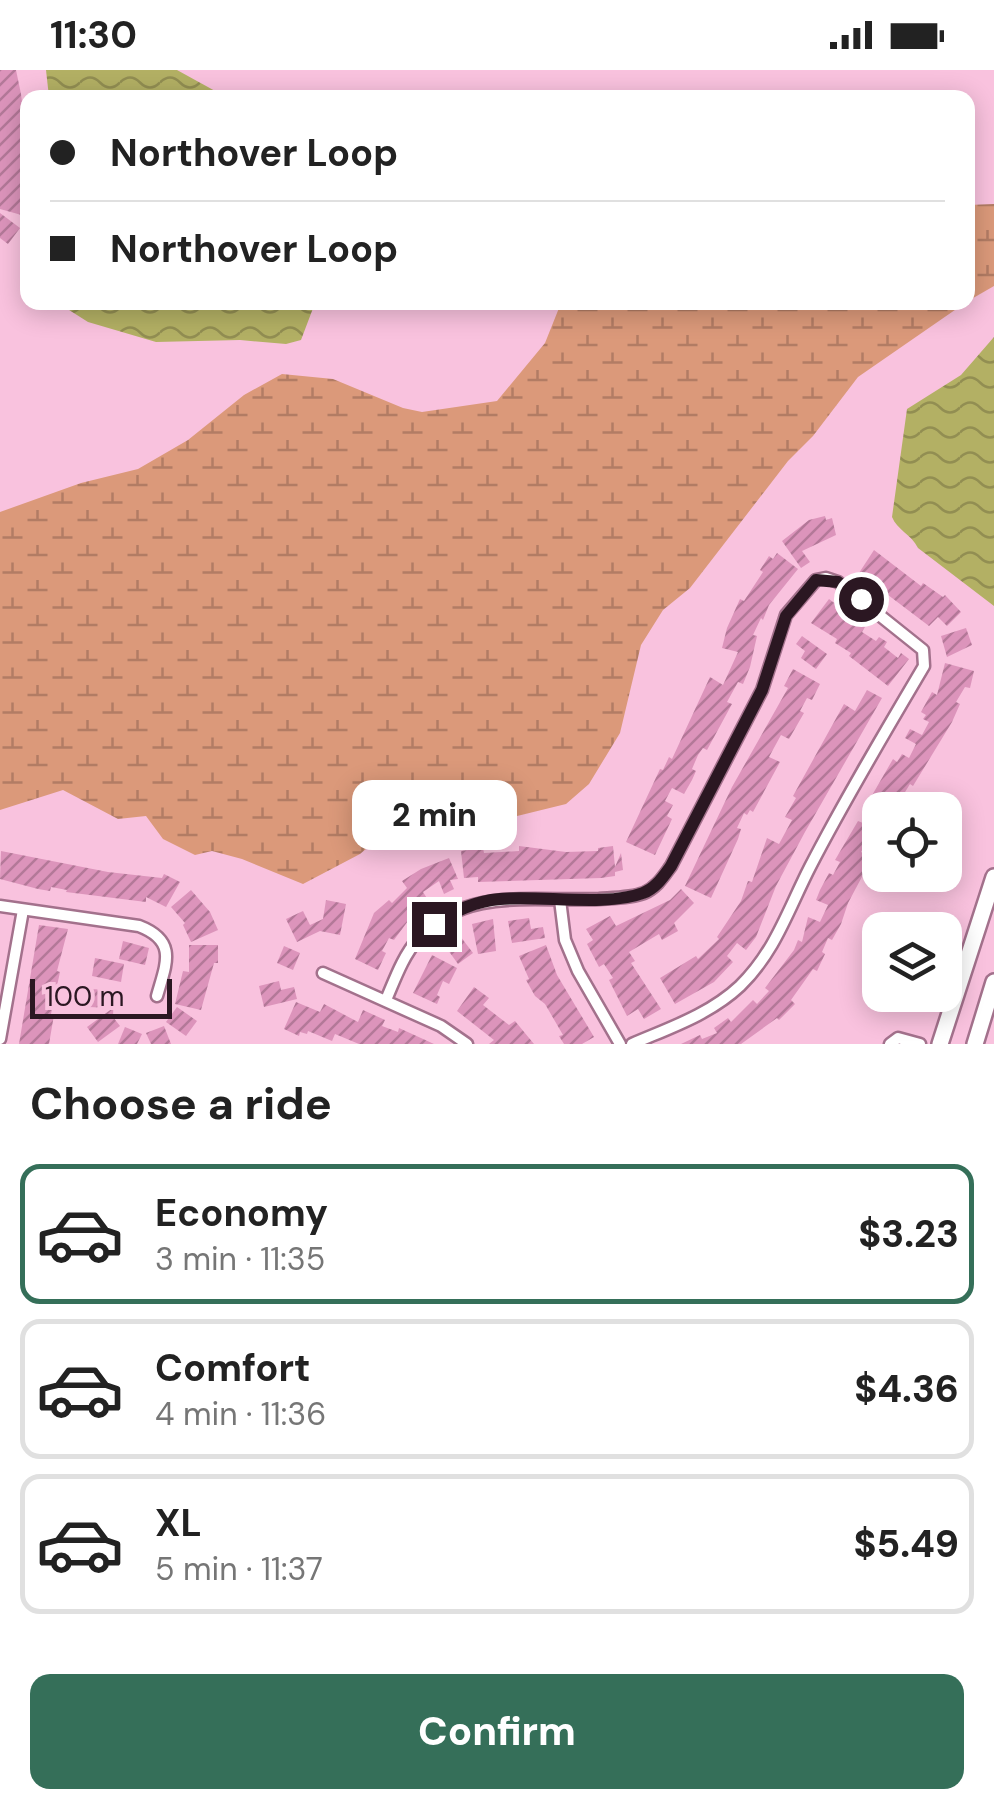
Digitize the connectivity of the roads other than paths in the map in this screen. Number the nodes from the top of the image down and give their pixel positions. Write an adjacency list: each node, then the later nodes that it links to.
1 (994, 877): 15 (highway)
2 (560, 900): 8 (street); 11 (street); 12 (street)
3 (0, 906): 4 (street)
4 (23, 910): 7 (street); 9 (street)
5 (324, 973): 8 (street)
6 (994, 982): 16 (highway)
7 (157, 996)
8 (386, 1000): 10 (street)
9 (0, 1039)
10 (466, 1044)
11 (620, 1044)
12 (632, 1044)
13 (890, 1044): 14 (street)
14 (920, 1044)
15 (940, 1044)
16 (974, 1044)

